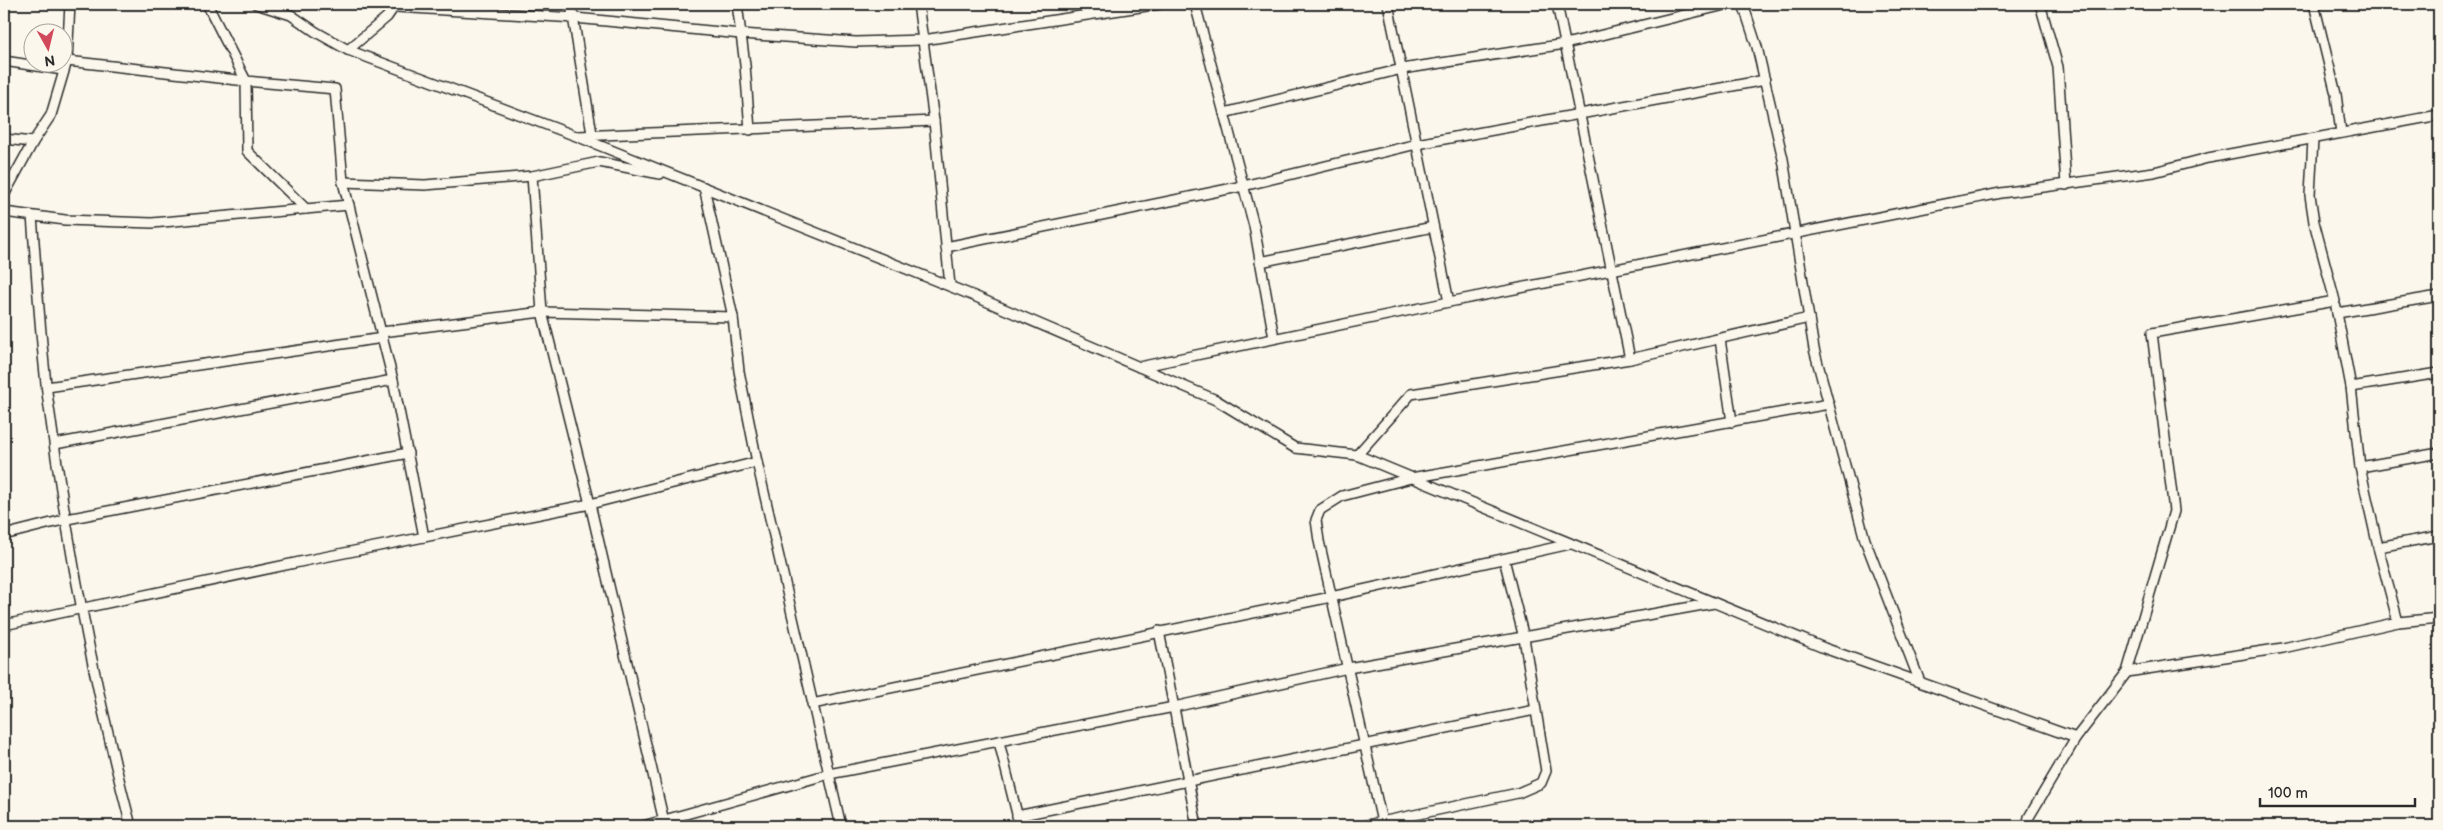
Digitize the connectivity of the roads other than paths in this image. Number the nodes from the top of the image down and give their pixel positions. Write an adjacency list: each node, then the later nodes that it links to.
1 (70, 4): 18 (street)
2 (207, 4): 29 (street)
3 (256, 4): 22 (street)
4 (571, 4): 17 (street)
5 (737, 4): 19 (street)
6 (918, 4): 20 (street)
7 (1160, 4): 16 (street)
8 (1194, 4): 30 (street)
9 (1388, 4): 26 (street)
10 (1557, 4): 21 (street)
11 (1729, 4): 21 (street)
12 (1743, 4): 28 (street)
13 (2040, 4): 45 (street)
14 (2314, 4): 35 (street)
15 (396, 5): 17 (street); 22 (street)
16 (1112, 8): 20 (street)
17 (575, 18): 19 (street); 36 (street)
18 (69, 22)
19 (741, 34): 20 (street); 34 (street)
20 (923, 40): 33 (street)
21 (1565, 44): 26 (street); 31 (street)
22 (348, 50): 37 (street)
23 (4, 61): 24 (street)
24 (22, 62)
25 (72, 67): 29 (street)
26 (1402, 69): 30 (street); 41 (street)
27 (63, 72): 40 (street)
28 (1764, 80): 31 (street); 54 (street)
29 (246, 82): 44 (street); 50 (street)
30 (1224, 113): 46 (street)
31 (1580, 114): 41 (street); 57 (street)
32 (2439, 115): 35 (street)
33 (934, 121): 34 (street); 55 (street)
34 (750, 130): 36 (street)
35 (2340, 133): 39 (street)
36 (592, 134): 37 (street)
37 (576, 136): 43 (street)
38 (4, 138): 40 (street)
39 (2313, 139): 45 (street); 60 (street)
40 (33, 142): 48 (street)
41 (1417, 144): 46 (street); 53 (street)
42 (532, 176): 43 (street); 44 (street); 62 (street)
43 (680, 177): 47 (street)
44 (343, 182): 49 (street)
45 (2066, 185): 54 (street)
46 (1243, 186): 55 (street); 56 (street)
47 (704, 187): 58 (street); 64 (street)
48 (4, 195)
49 (349, 205): 50 (street); 66 (street)
50 (306, 209): 52 (street)
51 (4, 212): 52 (street)
52 (32, 216): 73 (street)
53 (1433, 227): 56 (street); 61 (street)
54 (1796, 235): 57 (street); 65 (street)
55 (946, 247): 58 (street)
56 (1260, 262): 67 (street)
57 (1613, 271): 61 (street); 69 (street)
58 (950, 286): 70 (street)
59 (2439, 296): 63 (street)
60 (2335, 301): 63 (street); 101 (street)
61 (1449, 302): 67 (street)
62 (542, 312): 64 (street); 66 (street); 84 (street)
63 (2337, 313): 74 (street)
64 (733, 317): 81 (street)
65 (1809, 318): 68 (street); 75 (street)
66 (382, 335): 72 (street); 73 (street)
67 (1274, 338): 70 (street)
68 (1720, 338): 69 (street); 76 (street)
69 (1630, 359): 80 (street)
70 (1139, 367): 80 (street)
71 (2439, 373): 74 (street)
72 (393, 380): 77 (street); 78 (street)
73 (46, 387): 77 (street)
74 (2351, 388): 82 (street)
75 (1829, 404): 76 (street); 102 (street)
76 (1732, 422): 83 (street)
77 (55, 444): 85 (street)
78 (408, 453): 85 (street); 88 (street)
79 (2439, 453): 82 (street)
80 (1357, 455): 83 (street)
81 (757, 462): 84 (street); 103 (street)
82 (2360, 467): 90 (street)
83 (1411, 478): 89 (street); 92 (street)
84 (590, 504): 88 (street); 113 (street)
85 (67, 519): 86 (street); 94 (street)
86 (4, 536)
87 (2439, 536): 90 (street)
88 (424, 537): 94 (street)
89 (1571, 544): 91 (street); 93 (street)
90 (2378, 547): 96 (street)
91 (1504, 559): 92 (street); 99 (street)
92 (1332, 597): 98 (street); 100 (street)
93 (1716, 603): 99 (street); 102 (street)
94 (82, 609): 97 (street); 114 (street)
95 (2439, 618): 96 (street)
96 (2398, 622): 101 (street)
97 (4, 625)
98 (1159, 631): 103 (street); 104 (street)
99 (1524, 638): 100 (street); 105 (street)
100 (1348, 668): 104 (street); 108 (street)
101 (2127, 672): 106 (street)
102 (1920, 682): 106 (street)
103 (812, 704): 109 (street)
104 (1174, 707): 107 (street); 110 (street)
105 (1535, 710): 108 (street); 112 (street)
106 (2076, 738): 120 (street)
107 (1000, 742): 109 (street); 111 (street)
108 (1365, 745): 110 (street); 112 (street)
109 (828, 774): 113 (street); 116 (street)
110 (1188, 781): 111 (street); 118 (street)
111 (1017, 816): 117 (street)
112 (1382, 822): 119 (street)
113 (664, 824): 115 (street)
114 (131, 826)
115 (643, 826)
116 (842, 826)
117 (1020, 826)
118 (1196, 826)
119 (1362, 826)
120 (2027, 826)

